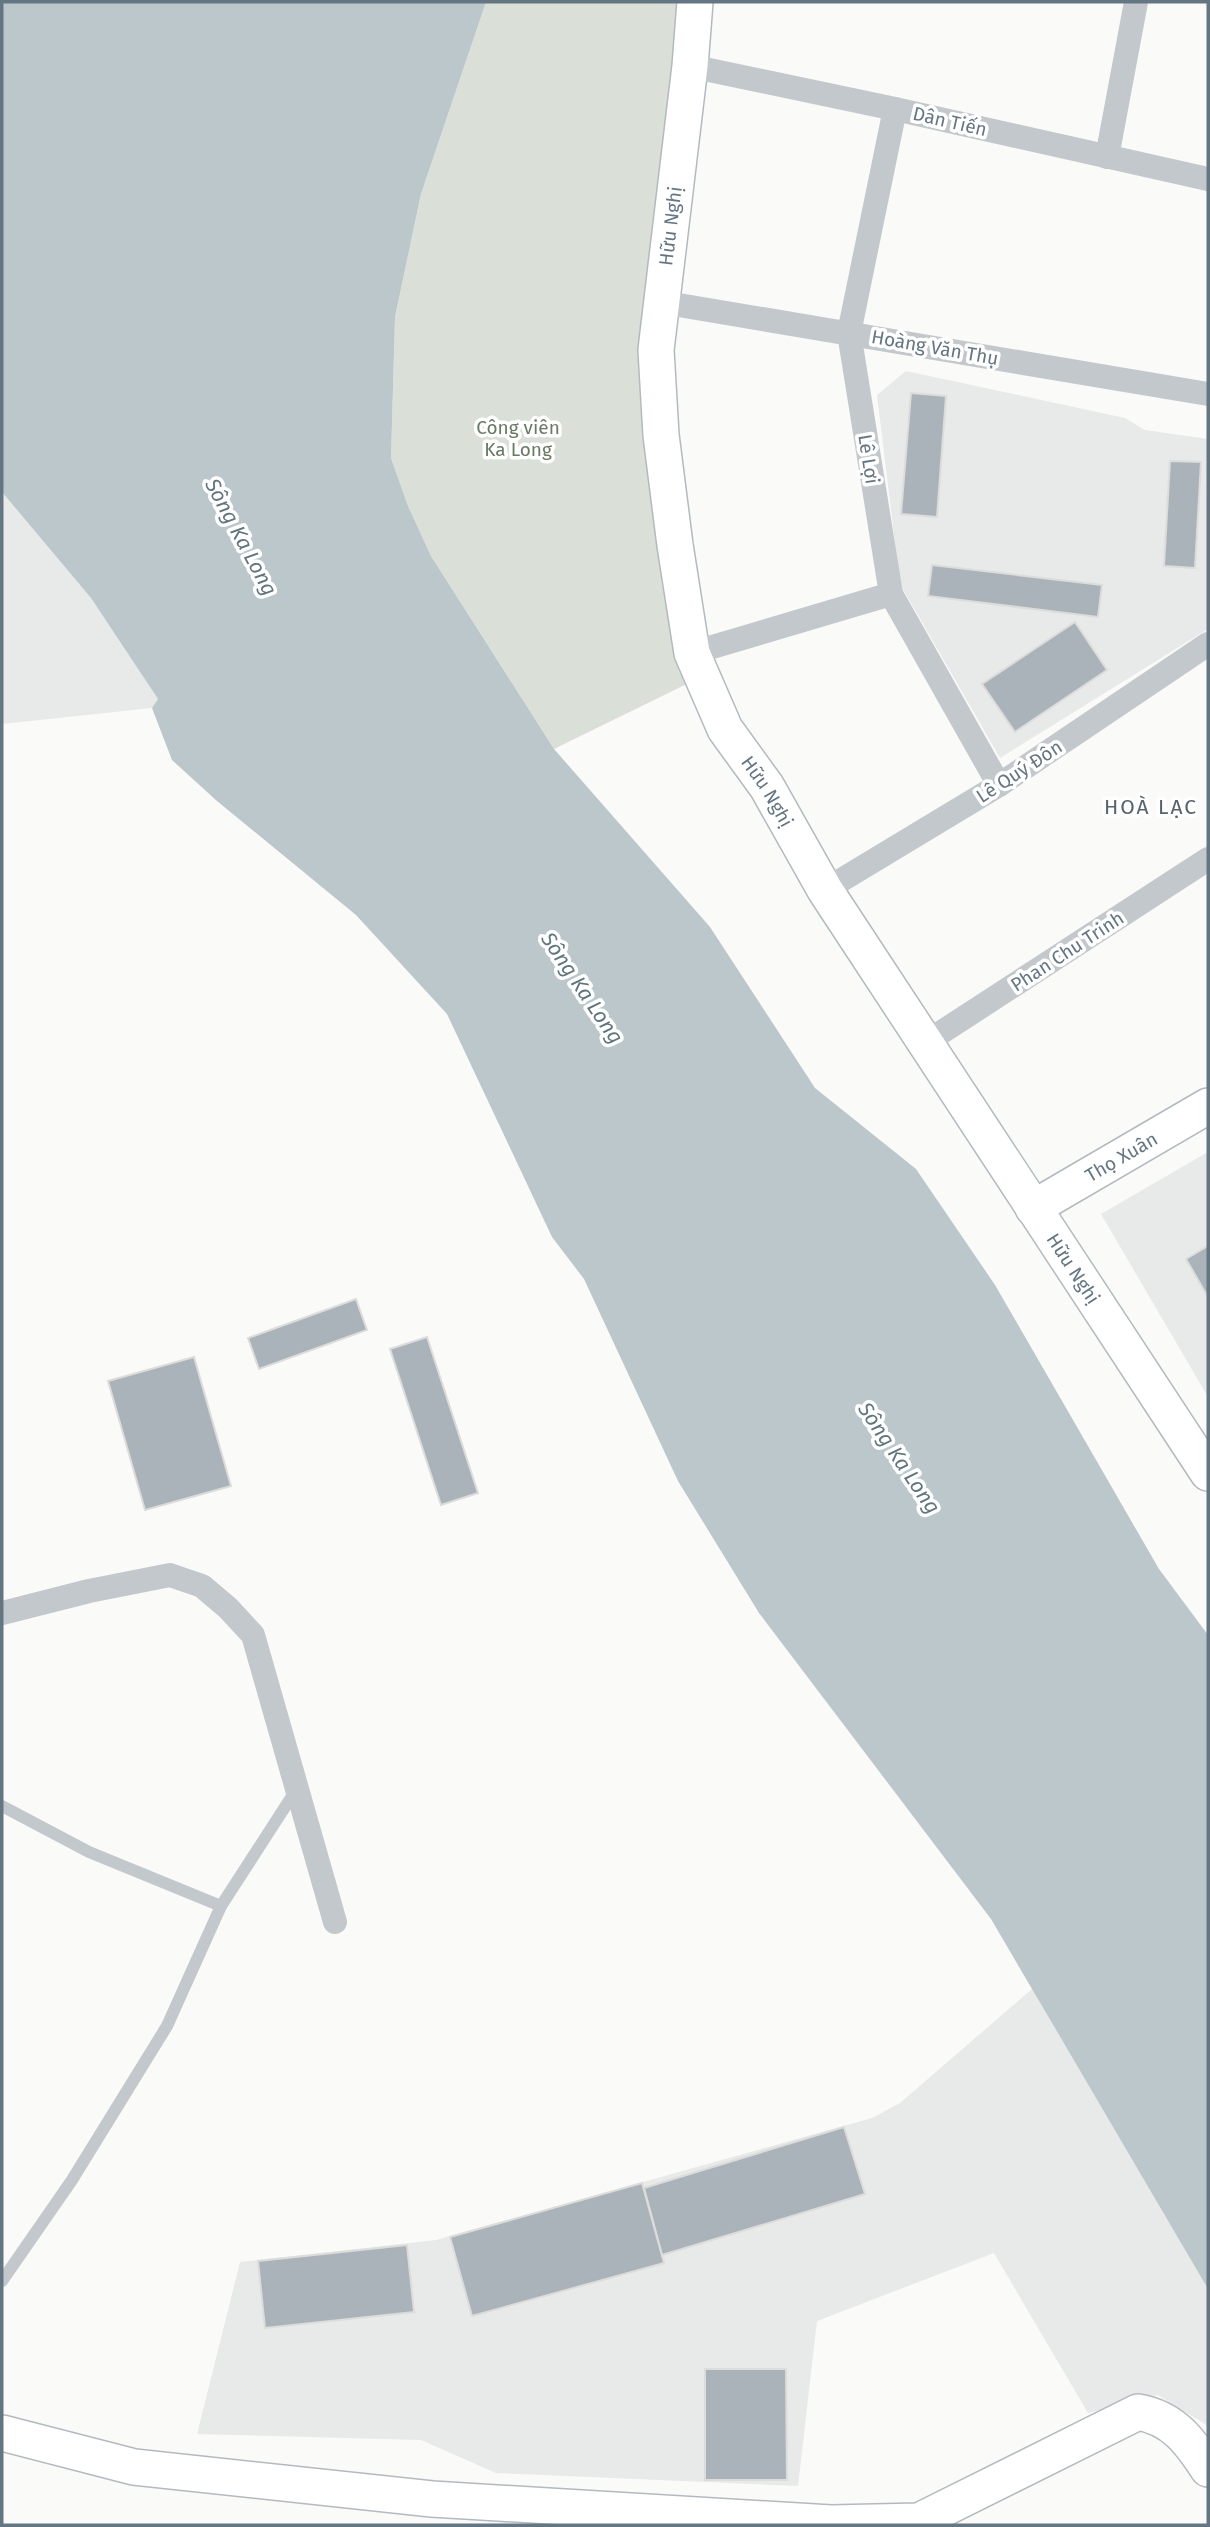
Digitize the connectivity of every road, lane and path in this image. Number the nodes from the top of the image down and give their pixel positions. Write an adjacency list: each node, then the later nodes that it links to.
1 (695, 2): 3 (street, Hữu Nghị)
2 (1136, 2): 5 (street)
3 (690, 66): 4 (street, Dân Tiến); 7 (street, Hữu Nghị)
4 (895, 109): 5 (street, Dân Tiến); 8 (street, Lê Lợi)
5 (1107, 157): 6 (street, Dân Tiến)
6 (1208, 179)
7 (661, 302): 8 (street, Hoàng Văn Thụ); 12 (street, Hữu Nghị)
8 (849, 332): 9 (street, Hoàng Văn Thụ); 10 (street, Lê Lợi)
9 (1208, 394)
10 (891, 594): 12 (street); 13 (street, Lê Lợi)
11 (1208, 644): 13 (street, Lê Quý Đôn)
12 (692, 653): 15 (street, Hữu Nghị)
13 (999, 785): 15 (street, Lê Quý Đôn)
14 (1208, 859): 16 (street, Phan Chu Trinh)
15 (825, 890): 16 (street, Hữu Nghị)
16 (925, 1043): 18 (street, Hữu Nghị)
17 (1208, 1106): 18 (street, Thọ Xuân)
18 (1033, 1208): 19 (street, Hữu Nghị)
19 (1208, 1473)
20 (2, 1613): 21 (street)
21 (297, 1788): 23 (lane); 24 (street)
22 (2, 1806): 23 (lane)
23 (221, 1906): 25 (lane)
24 (335, 1922)
25 (2, 2281)
26 (2, 2433): 27 (street)
27 (1208, 2469)

